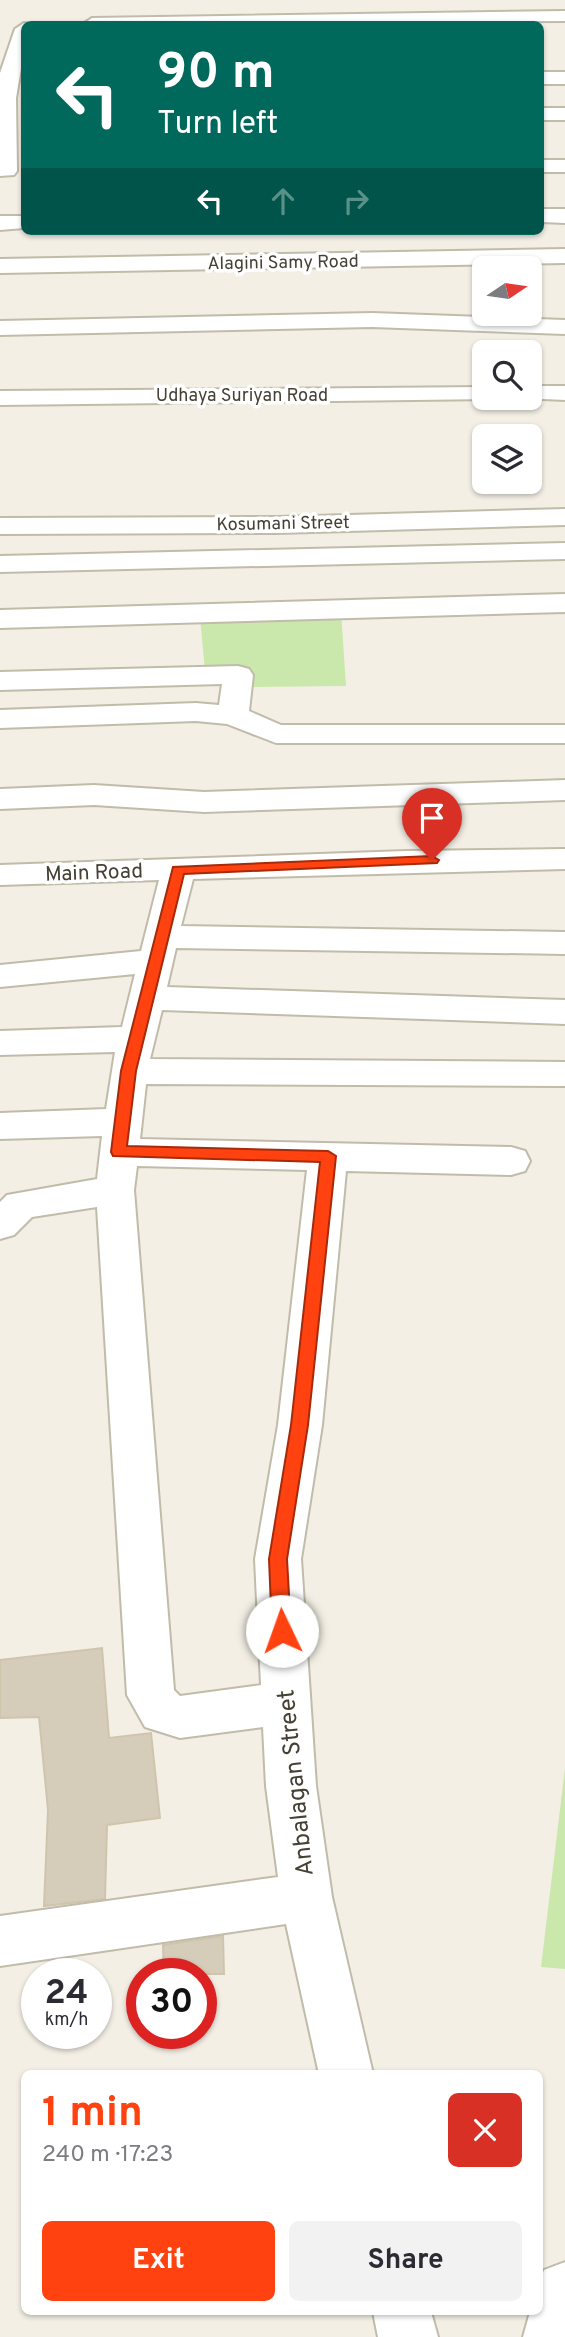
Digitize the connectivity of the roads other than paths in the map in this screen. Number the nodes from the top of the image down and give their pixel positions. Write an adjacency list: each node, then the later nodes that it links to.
1 (565, 16): 2 (street)
2 (269, 21)
3 (21, 46): 6 (street)
4 (544, 78): 5 (street)
5 (565, 78)
6 (10, 86): 9 (street)
7 (544, 114): 8 (street)
8 (565, 114)
9 (15, 118): 12 (street)
10 (544, 166): 11 (street)
11 (565, 166)
12 (10, 171)
13 (544, 216): 14 (street)
14 (565, 216)
15 (21, 222): 16 (street)
16 (0, 223)
17 (565, 257): 18 (street, Alagini Samy Road)
18 (0, 266)
19 (565, 327): 20 (street)
20 (0, 328)
21 (542, 393): 22 (street)
22 (565, 393)
23 (472, 394): 24 (street, Udhaya Suriyan Road)
24 (0, 398)
25 (565, 517): 26 (street, Kosumani Street)
26 (0, 526)
27 (565, 551): 28 (street)
28 (0, 564)
29 (565, 603): 30 (street)
30 (0, 619)
31 (0, 681): 32 (street)
32 (233, 715): 33 (street); 34 (street)
33 (0, 719)
34 (565, 734)
35 (565, 790): 36 (street)
36 (0, 799)
37 (565, 859): 38 (street, Main Road)
38 (178, 870): 39 (street, Main Road); 41 (street)
39 (0, 875)
40 (565, 943): 41 (street)
41 (159, 949): 42 (street); 43 (street)
42 (0, 976)
43 (147, 998): 44 (street); 46 (street)
44 (565, 1012)
45 (0, 1043): 46 (street)
46 (132, 1055): 47 (street); 49 (street)
47 (565, 1074)
48 (0, 1126): 49 (street)
49 (118, 1155): 50 (street); 52 (street); 53 (street)
50 (328, 1156): 51 (street); 53 (street, Anbalagan Street)
51 (511, 1161)
52 (0, 1226)
53 (286, 1703): 54 (street, Anbalagan Street)
54 (306, 1897): 55 (street); 56 (street, Anbalagan Street)
55 (0, 1941)
56 (345, 2070)
57 (565, 2291): 60 (street)
58 (403, 2315): 59 (street)
59 (408, 2337)
60 (554, 2337)

